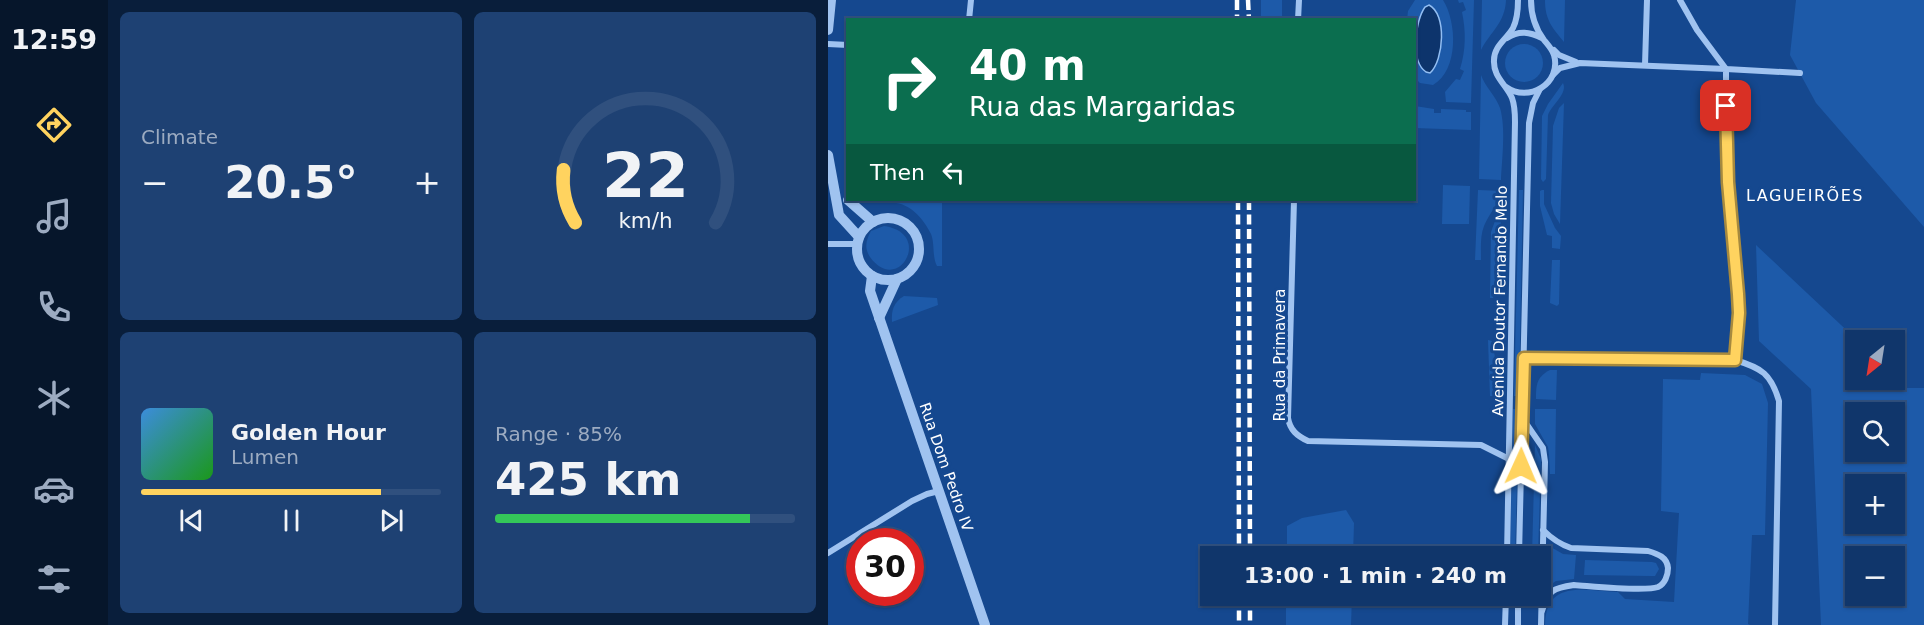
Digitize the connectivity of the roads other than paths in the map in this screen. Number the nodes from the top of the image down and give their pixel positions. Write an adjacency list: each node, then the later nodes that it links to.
1 (831, 0): 10 (street)
2 (971, 0): 8 (street)
3 (1299, 0): 9 (street)
4 (1518, 0): 12 (street, Avenida Doutor Fernando Melo)
5 (1531, 0): 11 (street)
6 (1647, 0): 17 (street)
7 (1680, 0): 18 (street)
8 (969, 18)
9 (1298, 18)
10 (828, 30)
11 (1543, 38): 12 (street); 15 (street)
12 (1504, 39): 21 (street, Avenida Doutor Fernando Melo)
13 (828, 44): 14 (street)
14 (846, 45)
15 (1550, 46): 16 (street); 20 (street)
16 (1580, 63): 17 (street); 20 (street)
17 (1645, 65): 18 (street)
18 (1726, 69): 19 (street); 35 (street)
19 (1800, 73)
20 (1553, 75): 22 (street, Avenida Doutor Fernando Melo)
21 (1503, 85): 22 (street); 37 (street, Avenida Doutor Fernando Melo)
22 (1540, 89): 34 (street, Avenida Doutor Fernando Melo)
23 (828, 155): 24 (street, Rua Dom Pedro IV)
24 (834, 186): 25 (street); 29 (street, Rua Dom Pedro IV)
25 (846, 197)
26 (851, 201): 28 (street)
27 (1294, 201): 37 (street, Rua da Primavera)
28 (877, 220): 29 (street); 32 (street)
29 (858, 240): 30 (street); 31 (street, Rua Dom Pedro IV)
30 (828, 244)
31 (872, 276): 32 (street); 33 (street, Rua Dom Pedro IV)
32 (897, 279): 33 (street)
33 (879, 318): 38 (street, Rua Dom Pedro IV)
34 (1524, 358): 35 (street); 36 (street, Avenida Doutor Fernando Melo)
35 (1735, 360): 50 (street)
36 (1522, 419): 39 (street, Avenida Doutor Fernando Melo); 41 (street, Avenida Doutor Fernando Melo)
37 (1509, 459): 40 (street, Avenida Doutor Fernando Melo)
38 (939, 491): 42 (street); 46 (street, Rua Dom Pedro IV)
39 (1543, 530): 45 (street, Avenida Doutor Fernando Melo); 45 (street)
40 (1507, 546)
41 (1519, 546)
42 (828, 553)
43 (1506, 606): 47 (street)
44 (1518, 606): 48 (street)
45 (1542, 611): 49 (street, Avenida Doutor Fernando Melo)
46 (985, 625)
47 (1505, 625)
48 (1518, 625)
49 (1541, 625)
50 (1775, 625)

